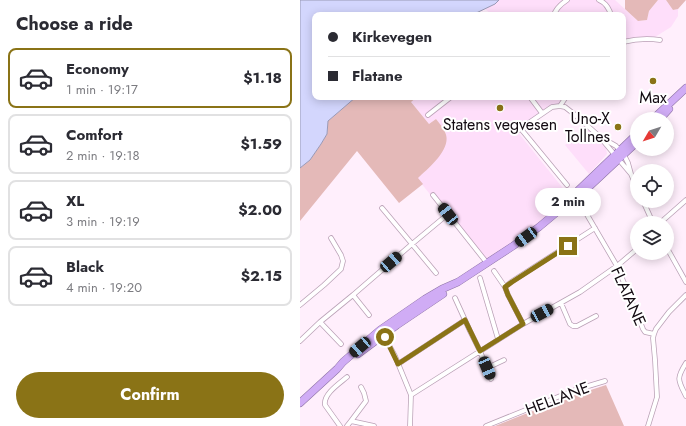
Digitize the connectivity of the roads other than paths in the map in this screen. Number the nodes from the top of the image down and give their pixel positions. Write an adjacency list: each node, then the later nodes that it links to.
1 (567, 0): 3 (street)
2 (599, 0): 4 (street)
3 (555, 12)
4 (610, 12)
5 (660, 40): 6 (street)
6 (626, 42)
7 (684, 90): 12 (highway); 13 (highway)
8 (447, 100): 15 (street)
9 (532, 100): 14 (street)
10 (564, 100): 11 (street)
11 (560, 106): 14 (street); 16 (street)
12 (660, 112)
13 (666, 112)
14 (542, 113): 22 (street)
15 (428, 115)
16 (599, 136): 19 (street); 19 (street)
17 (630, 143): 19 (highway)
18 (630, 147): 19 (highway)
19 (620, 155): 20 (street); 21 (street); 34 (highway)
20 (630, 170)
21 (630, 172)
22 (567, 185)
23 (433, 195): 27 (street)
24 (686, 200): 28 (street)
25 (579, 201): 29 (street, FLATANE)
26 (382, 208): 31 (street)
27 (448, 214): 31 (street); 34 (street)
28 (668, 216)
29 (595, 228): 35 (street, FLATANE); 40 (street)
30 (331, 238): 45 (street)
31 (412, 244): 37 (street); 41 (street)
32 (630, 255): 35 (street)
33 (674, 260): 39 (street)
34 (487, 263): 51 (highway)
35 (616, 266): 44 (street); 52 (street, FLATANE)
36 (494, 271): 40 (street)
37 (436, 273)
38 (480, 278): 53 (street)
39 (686, 280)
40 (505, 287): 50 (street)
41 (353, 295): 46 (street); 49 (street)
42 (686, 295): 52 (street, FLATANE)
43 (455, 298): 48 (street)
44 (561, 303): 47 (street); 50 (street)
45 (300, 304)
46 (369, 316)
47 (596, 316)
48 (465, 320): 56 (street); 59 (street)
49 (320, 322): 54 (street); 55 (street)
50 (523, 324): 53 (street)
51 (382, 333): 59 (street); 67 (highway)
52 (654, 334): 74 (street)
53 (498, 339): 56 (street)
54 (300, 341)
55 (341, 344)
56 (480, 351): 60 (street); 65 (street)
57 (504, 360): 60 (street)
58 (686, 363): 66 (street)
59 (398, 364): 65 (street)
60 (487, 368): 62 (street)
61 (347, 377): 69 (street)
62 (491, 379)
63 (605, 381): 73 (street, HELLANE)
64 (362, 386): 68 (street)
65 (411, 395): 72 (street)
66 (686, 396)
67 (300, 403)
68 (351, 421): 70 (street); 71 (street)
69 (340, 426)
70 (347, 426)
71 (374, 426)
72 (410, 426)
73 (486, 426)
74 (648, 426)

